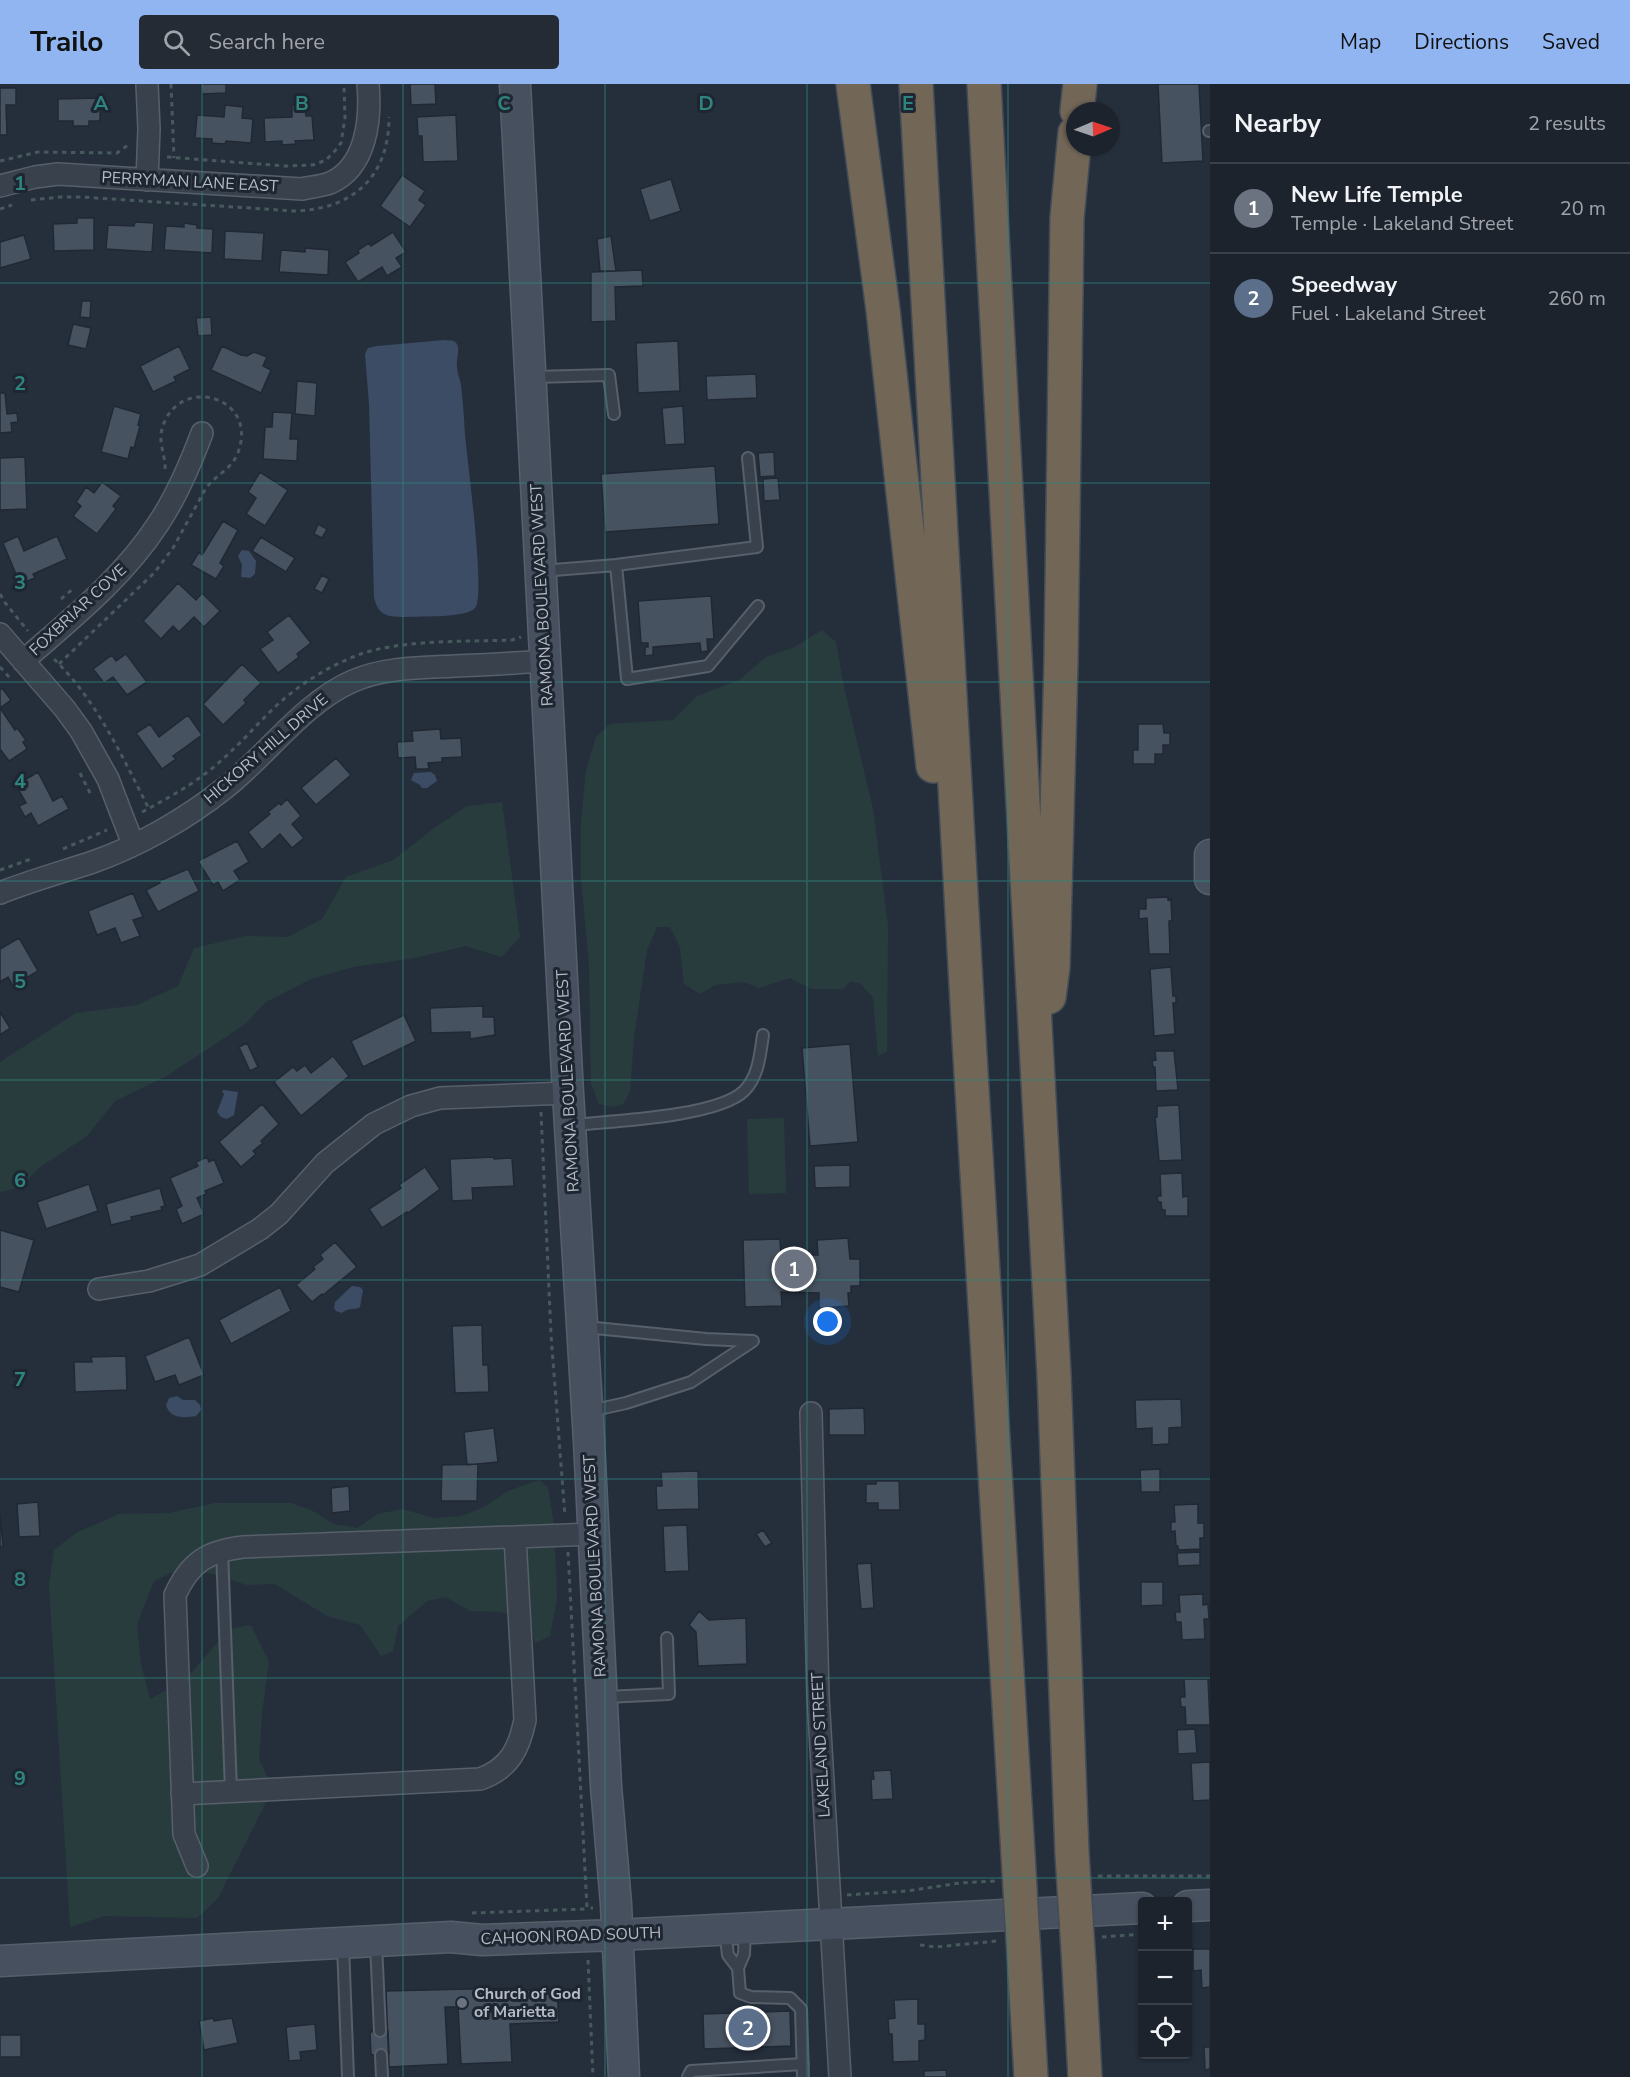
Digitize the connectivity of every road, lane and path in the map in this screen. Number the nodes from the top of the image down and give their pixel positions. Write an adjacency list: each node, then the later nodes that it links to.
1 (147, 84): 11 (street)
2 (171, 84): 13 (path)
3 (344, 84): 13 (path)
4 (368, 84): 14 (street, PERRYMAN LANE EAST)
5 (515, 84): 16 (street, RAMONA BOULEVARD WEST)
6 (853, 84): 37 (highway)
7 (916, 84): 37 (highway)
8 (984, 84): 38 (highway)
9 (1080, 84): 10 (highway)
10 (1078, 102)
11 (148, 156): 13 (path); 14 (street)
12 (1073, 156): 38 (highway)
13 (174, 158)
14 (147, 180): 15 (street, PERRYMAN LANE EAST)
15 (0, 186)
16 (530, 377): 17 (lane); 21 (street, RAMONA BOULEVARD WEST)
17 (614, 414)
18 (202, 433): 26 (street, FOXBRIAR COVE)
19 (748, 458): 20 (lane)
20 (615, 564): 21 (lane); 23 (lane)
21 (541, 571): 27 (street, RAMONA BOULEVARD WEST)
22 (0, 594): 24 (path)
23 (758, 606)
24 (28, 631)
25 (0, 634): 26 (street)
26 (23, 661): 32 (street)
27 (546, 661): 32 (street, HICKORY HILL DRIVE); 39 (street, RAMONA BOULEVARD WEST)
28 (0, 667): 29 (path)
29 (12, 680)
30 (79, 770): 31 (path)
31 (93, 799)
32 (133, 844): 35 (street, HICKORY HILL DRIVE)
33 (1210, 855): 34 (street)
34 (1210, 879)
35 (0, 894)
36 (763, 1035): 40 (lane)
37 (970, 1056): 53 (highway)
38 (1037, 1079): 82 (highway, bridge)
39 (555, 1094): 40 (street, RAMONA BOULEVARD WEST); 41 (street); 45 (path)
40 (570, 1125): 42 (street, RAMONA BOULEVARD WEST)
41 (99, 1288)
42 (582, 1326): 43 (street, RAMONA BOULEVARD WEST); 43 (lane)
43 (587, 1411): 45 (street, RAMONA BOULEVARD WEST)
44 (811, 1413): 56 (street, LAKELAND STREET)
45 (580, 1535): 46 (street); 49 (street, RAMONA BOULEVARD WEST); 60 (path)
46 (515, 1537): 47 (street); 50 (street)
47 (222, 1550): 50 (lane); 51 (street)
48 (667, 1638): 49 (lane)
49 (602, 1697): 60 (street, RAMONA BOULEVARD WEST)
50 (231, 1791): 51 (street)
51 (182, 1794): 52 (street)
52 (197, 1866)
53 (1012, 1867): 56 (path); 81 (highway, bridge)
54 (1098, 1875): 55 (path)
55 (1210, 1876)
56 (829, 1894): 61 (street, LAKELAND STREET)
57 (1210, 1905): 58 (street)
58 (1192, 1906)
59 (1138, 1908): 61 (street, CAHOON ROAD SOUTH)
60 (602, 1922): 62 (street, CAHOON ROAD SOUTH); 65 (street, CAHOON ROAD SOUTH); 76 (path); 77 (street, RAMONA BOULEVARD WEST)
61 (831, 1924): 62 (street, CAHOON ROAD SOUTH); 80 (street, LAKELAND STREET)
62 (735, 1929): 70 (lane); 70 (lane)
63 (1138, 1934): 64 (path)
64 (1100, 1937)
65 (376, 1941): 67 (street, CAHOON ROAD SOUTH); 71 (lane)
66 (1008, 1941): 68 (path)
67 (343, 1942): 69 (street, CAHOON ROAD SOUTH); 74 (lane)
68 (914, 1944)
69 (0, 1961)
70 (738, 1968): 73 (lane)
71 (380, 2031)
72 (381, 2055): 75 (lane)
73 (803, 2064): 78 (lane); 79 (lane)
74 (348, 2077)
75 (382, 2077)
76 (593, 2077)
77 (624, 2077)
78 (688, 2077)
79 (803, 2077)
80 (840, 2077)
81 (1031, 2077)
82 (1085, 2077)

